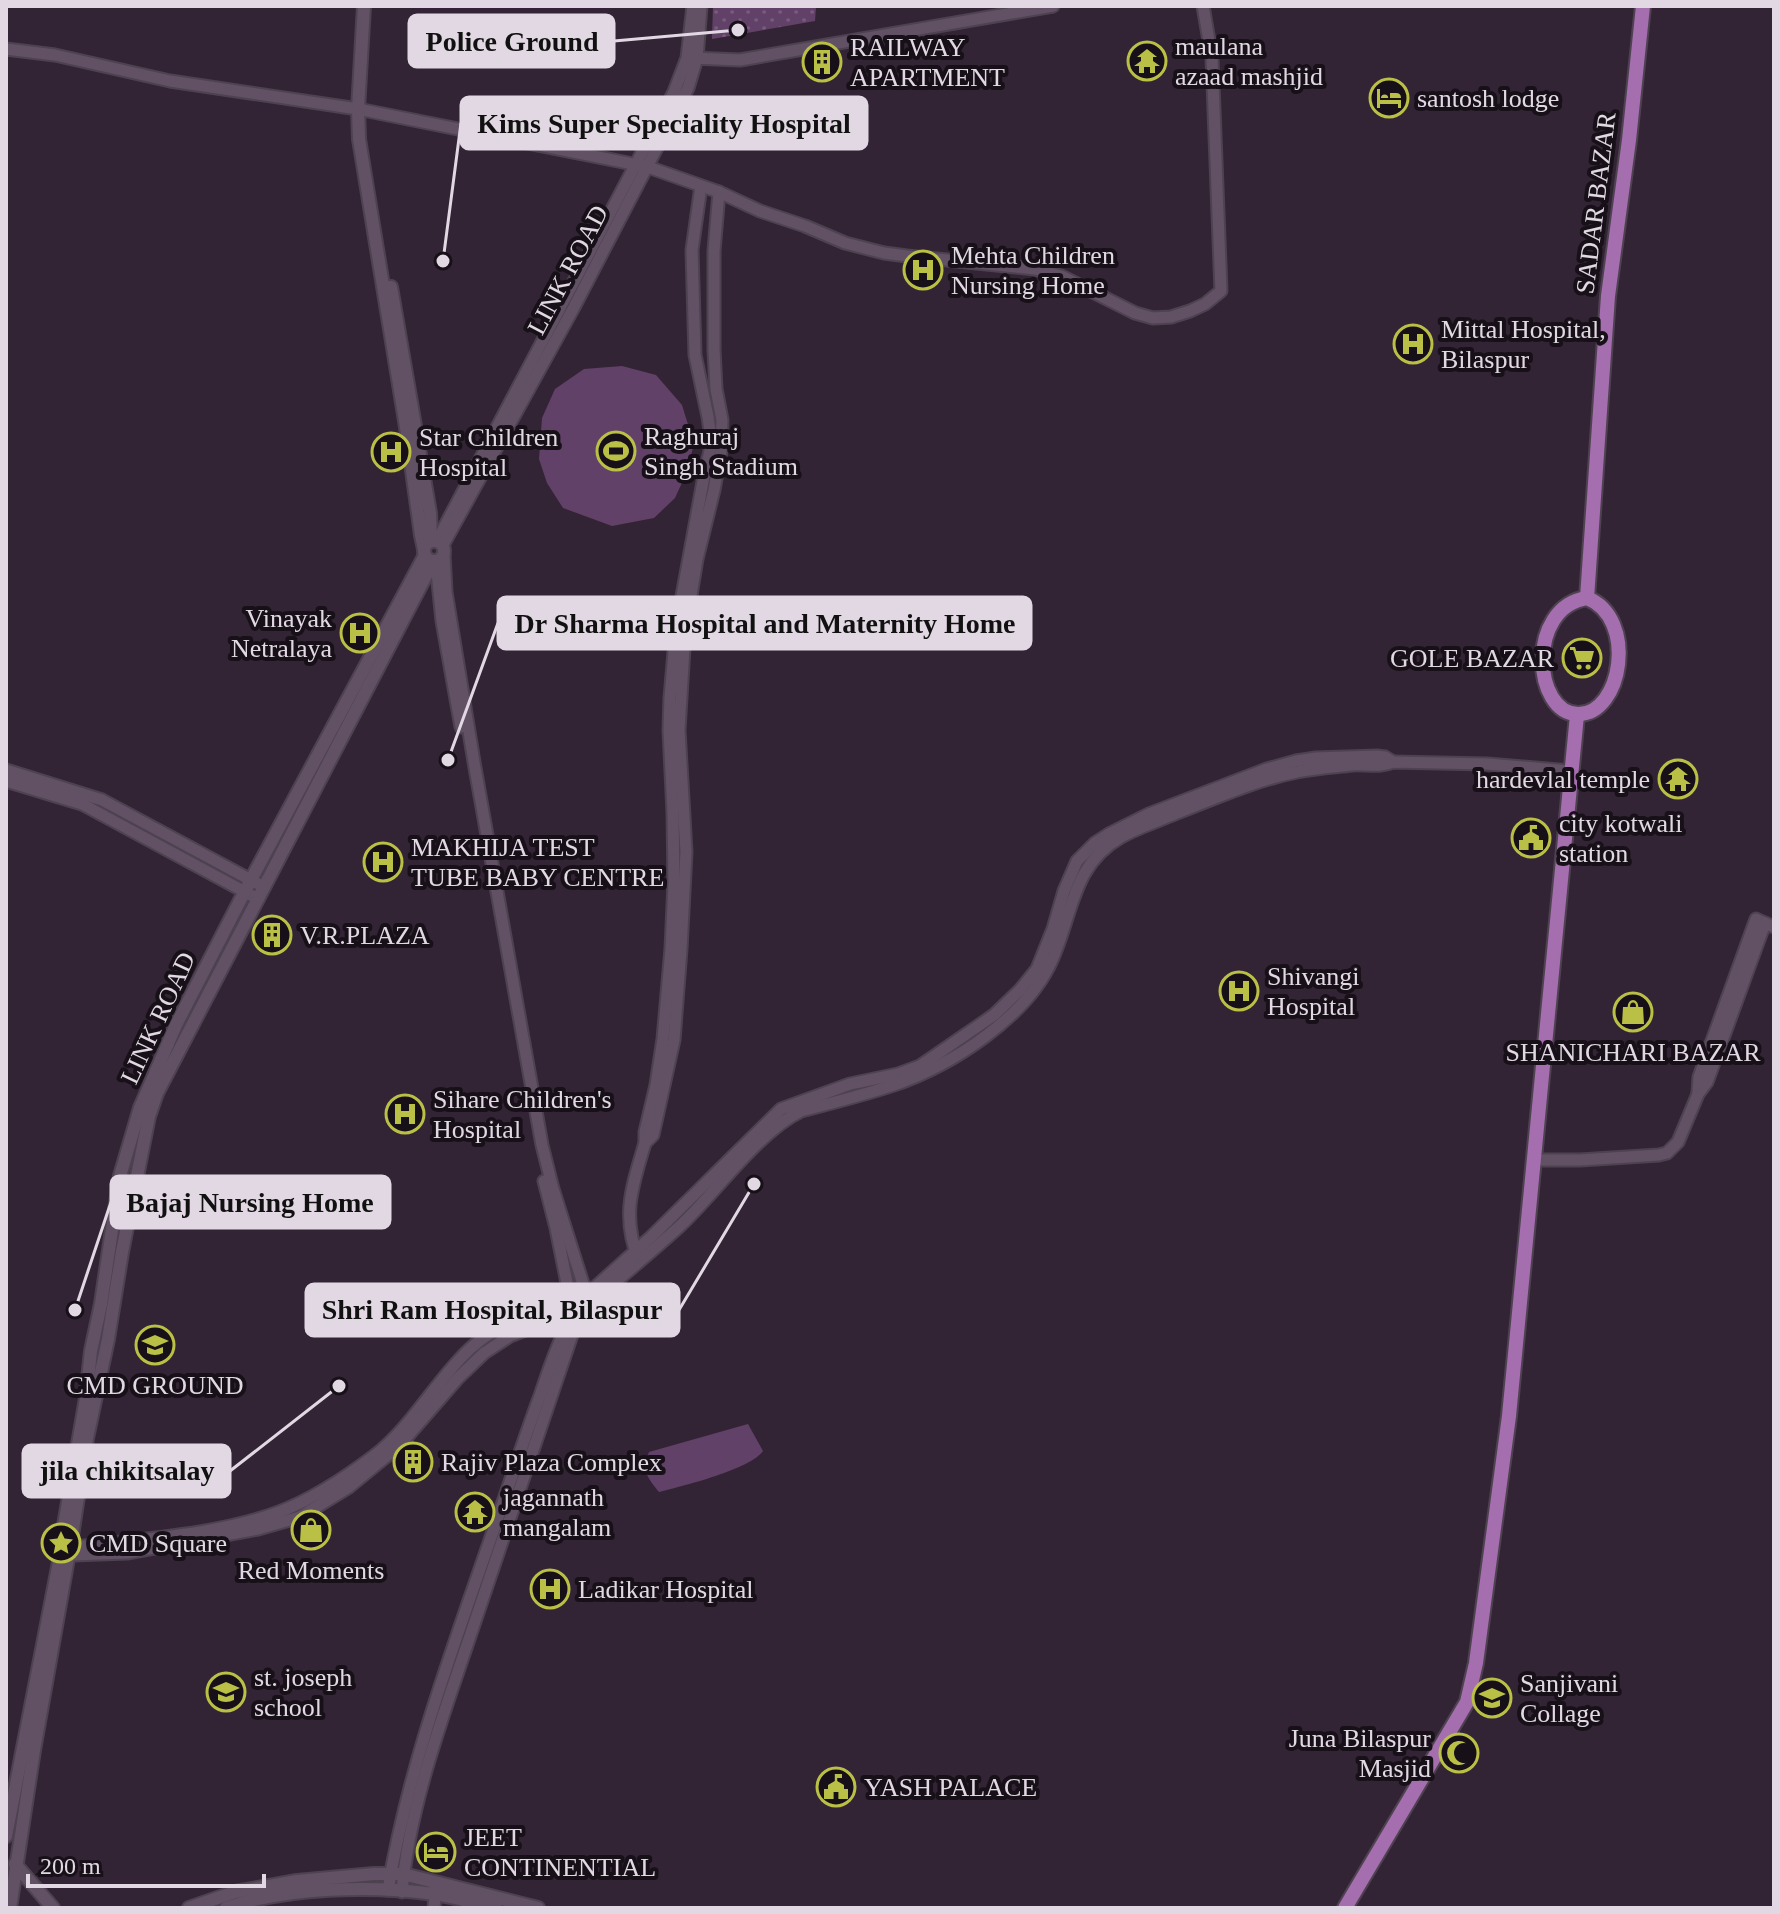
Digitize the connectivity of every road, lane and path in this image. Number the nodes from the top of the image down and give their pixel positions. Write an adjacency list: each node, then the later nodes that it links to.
1 (364, 6): 10 (main road)
2 (371, 6): 10 (main road)
3 (693, 6): 9 (street, LINK ROAD)
4 (701, 6): 9 (street, LINK ROAD)
5 (1053, 6): 9 (street)
6 (1203, 6): 13 (street)
7 (1643, 6): 15 (main road, SADAR BAZAR)
8 (6, 49): 10 (street)
9 (692, 58): 11 (street, LINK ROAD)
10 (362, 110): 11 (street); 14 (main road)
11 (642, 166): 12 (street); 14 (street, LINK ROAD)
12 (701, 186): 13 (street); 23 (street)
13 (719, 192): 23 (street)
14 (434, 551): 20 (main road, LINK ROAD); 21 (main road, LINK ROAD); 26 (street); 27 (street)
15 (1587, 598): 16 (main road); 16 (main road)
16 (1577, 715): 18 (main road)
17 (6, 770): 20 (street)
18 (1570, 771): 24 (main road); 25 (street)
19 (6, 781): 20 (street)
20 (248, 886): 21 (street); 28 (main road, LINK ROAD)
21 (261, 893): 28 (main road, LINK ROAD)
22 (1764, 932): 24 (street)
23 (645, 1143): 25 (street)
24 (1533, 1160): 42 (main road)
25 (637, 1256): 26 (street)
26 (591, 1291): 27 (street); 27 (street)
27 (570, 1309): 28 (street); 31 (street)
28 (68, 1550): 29 (main road); 30 (main road, LINK ROAD)
29 (6, 1836)
30 (15, 1864): 35 (main road, LINK ROAD); 36 (main road)
31 (397, 1874): 32 (main road); 33 (street); 34 (street); 37 (main road)
32 (435, 1888): 34 (main road); 39 (street); 40 (main road); 41 (main road)
33 (388, 1890): 34 (main road); 38 (main road)
34 (402, 1892)
35 (10, 1908)
36 (53, 1908)
37 (189, 1908)
38 (226, 1908)
39 (434, 1908)
40 (496, 1908)
41 (538, 1908)
42 (1345, 1908)

